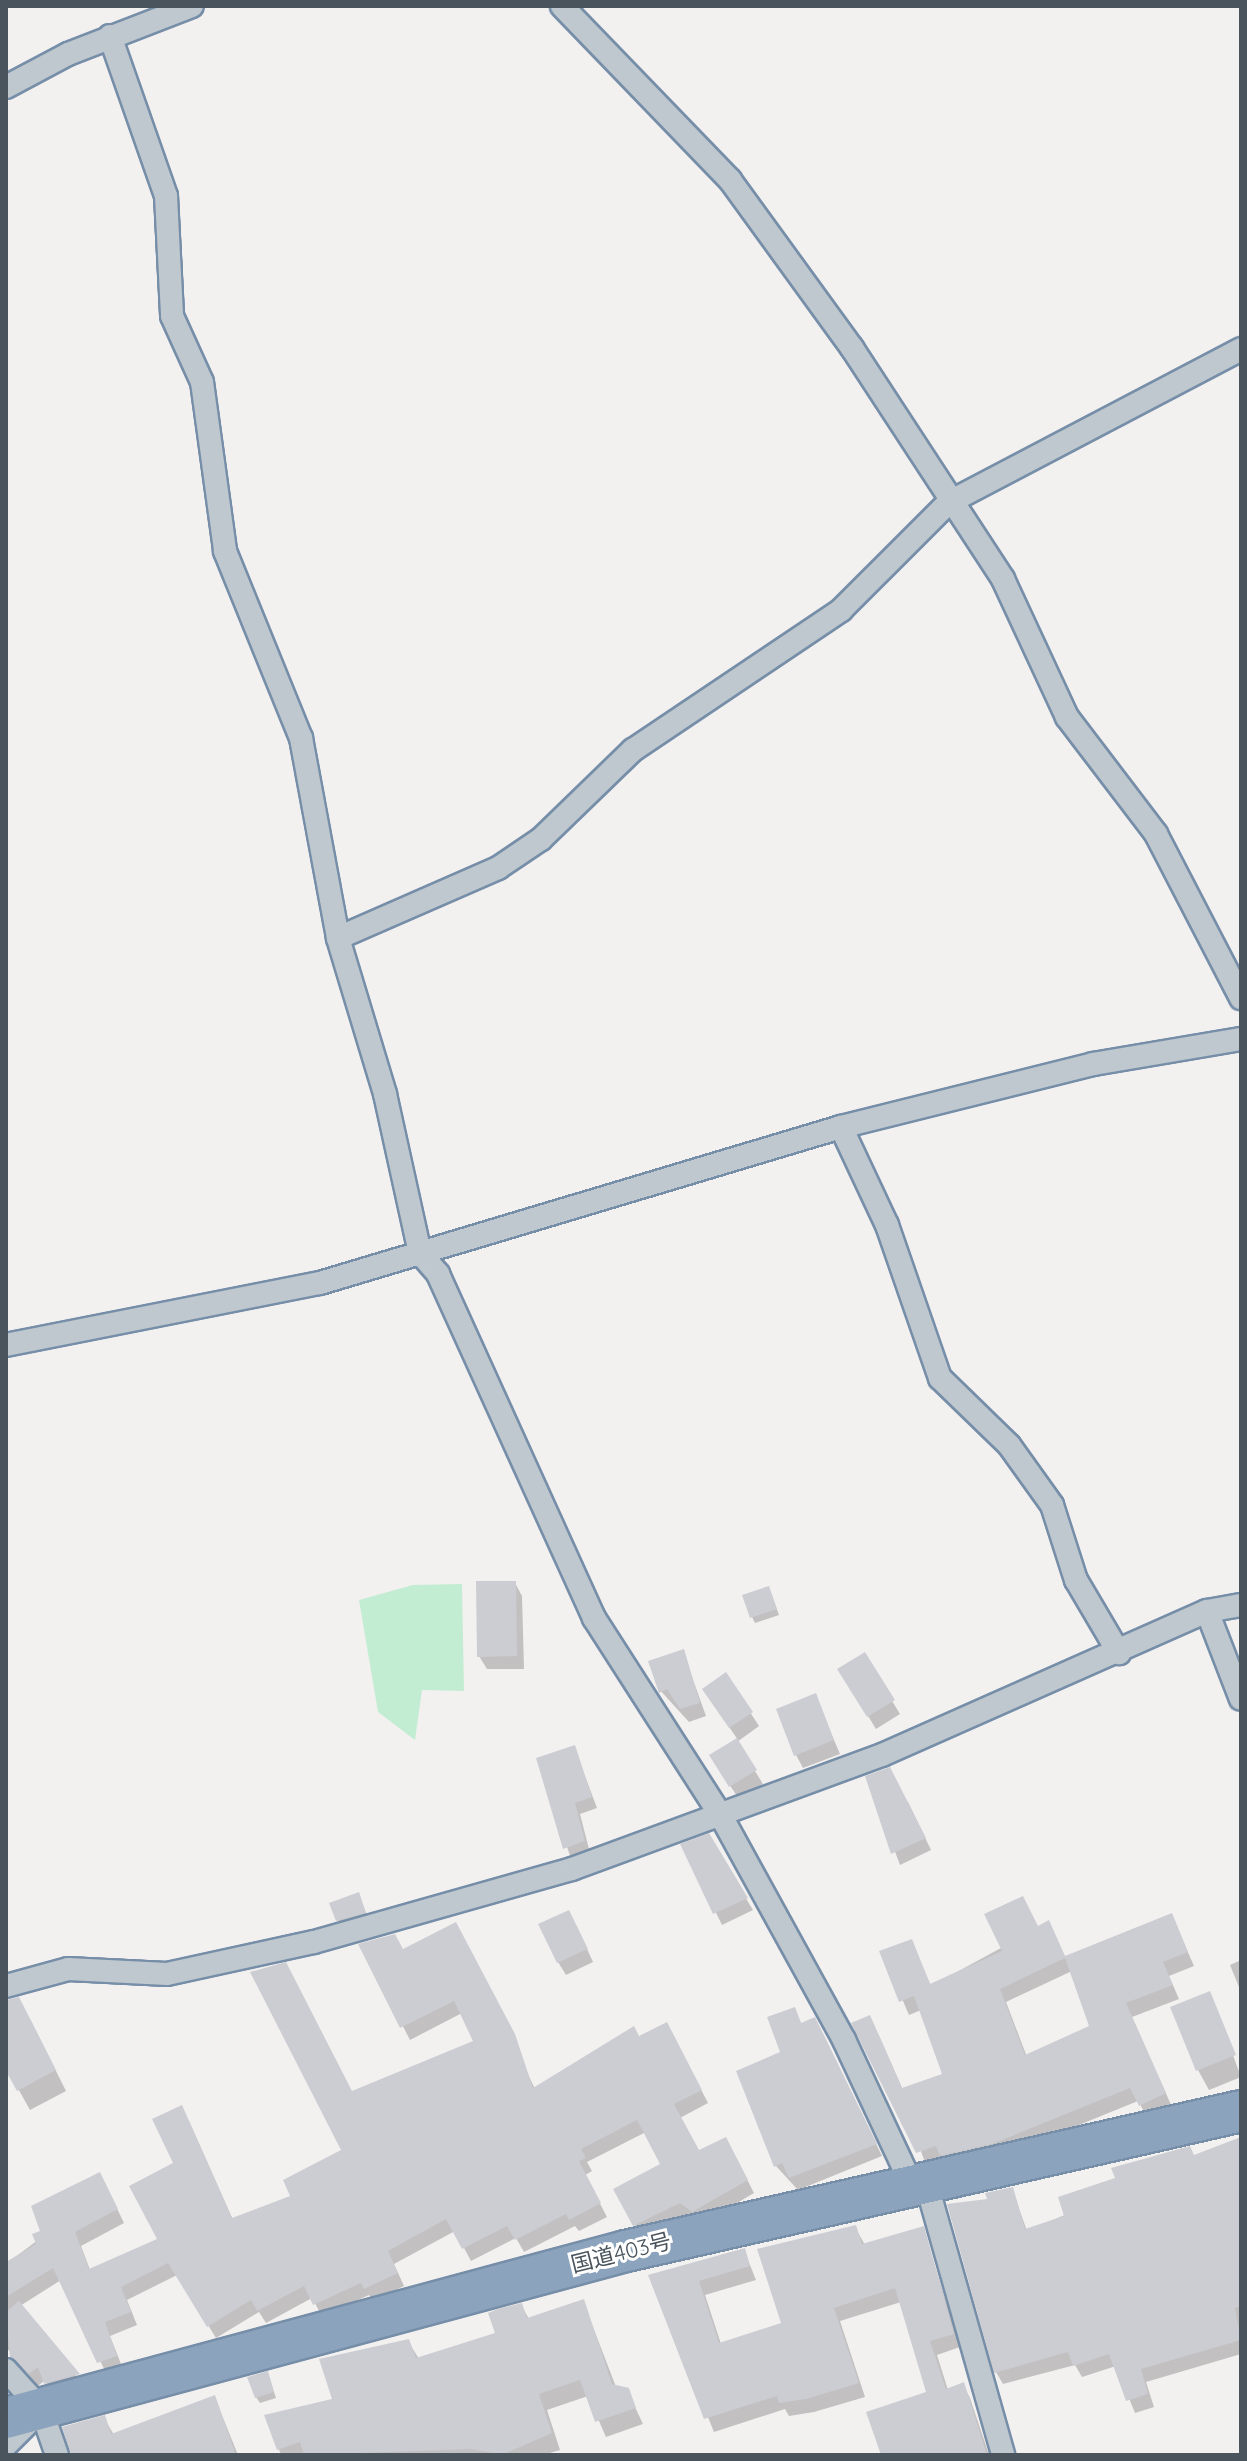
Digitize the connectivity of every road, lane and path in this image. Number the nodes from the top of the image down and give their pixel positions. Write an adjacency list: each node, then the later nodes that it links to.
1 (192, 6): 3 (street)
2 (562, 6): 6 (street)
3 (110, 36): 4 (street); 7 (street)
4 (6, 87)
5 (1241, 349): 6 (street)
6 (948, 503): 7 (street); 8 (street)
7 (338, 938): 11 (street)
8 (1241, 998)
9 (1241, 1039): 10 (street)
10 (841, 1127): 11 (street); 15 (street)
11 (420, 1253): 12 (street); 17 (street)
12 (6, 1345)
13 (1241, 1605): 14 (street)
14 (1207, 1611): 15 (street); 16 (street)
15 (1119, 1653): 17 (street)
16 (1241, 1699)
17 (721, 1816): 18 (street); 20 (street)
18 (6, 1986)
19 (1241, 2111): 20 (highway, 国道403号)
20 (919, 2184): 22 (highway, 国道403号); 25 (street)
21 (6, 2370): 22 (street)
22 (24, 2414): 23 (street); 24 (street)
23 (6, 2445)
24 (57, 2455)
25 (1003, 2455)

